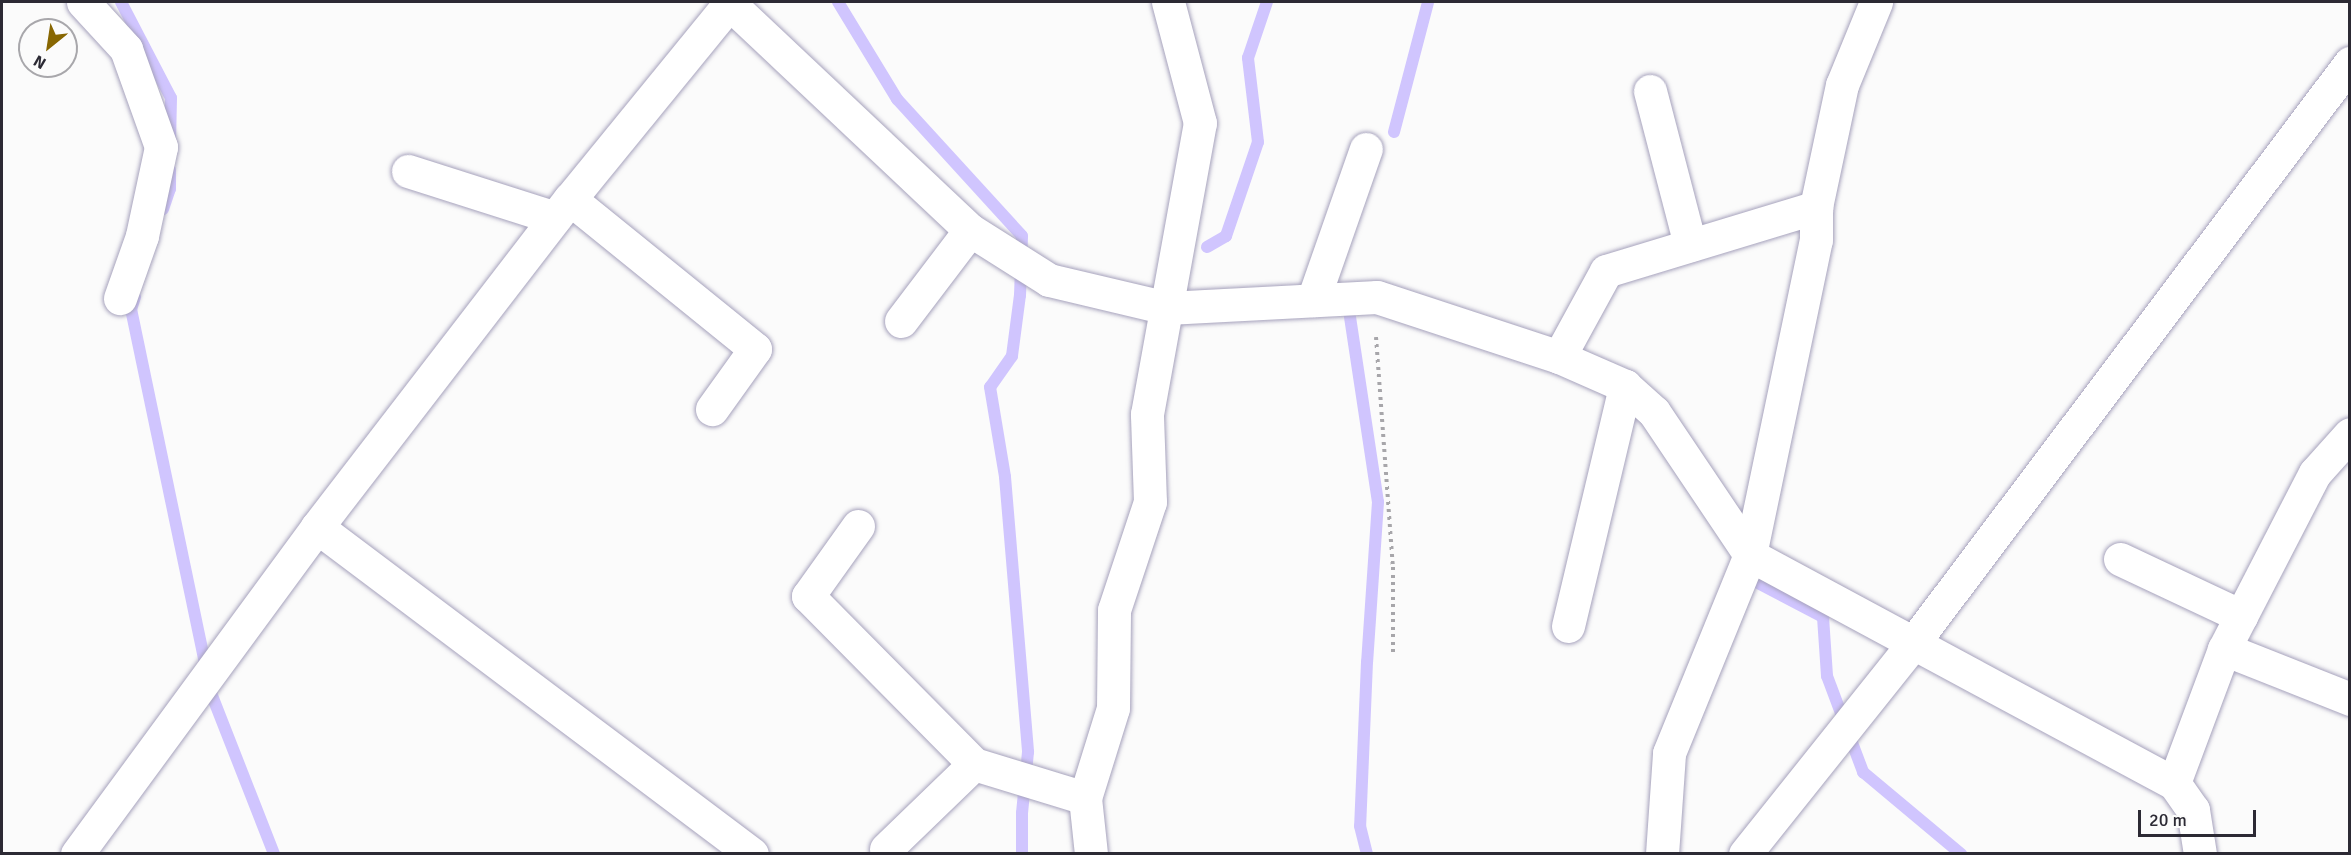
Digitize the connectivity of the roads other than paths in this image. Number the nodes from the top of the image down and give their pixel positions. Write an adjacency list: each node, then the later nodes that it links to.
1 (84, 2): 13 (street)
2 (729, 2): 10 (street); 11 (street)
3 (1168, 2): 15 (street)
4 (1871, 3): 9 (street)
5 (2349, 63): 27 (street)
6 (1650, 90): 12 (street)
7 (1365, 149): 14 (street)
8 (408, 171): 10 (street)
9 (1816, 207): 12 (street); 23 (street)
10 (563, 208): 19 (street); 22 (street)
11 (970, 230): 15 (street); 16 (street)
12 (1690, 245): 17 (street)
13 (120, 298)
14 (1313, 300): 15 (street); 17 (street)
15 (1167, 308): 32 (street)
16 (901, 321)
17 (1559, 357): 18 (street)
18 (1625, 386): 23 (street); 26 (street)
19 (712, 409)
20 (2349, 434): 25 (street)
21 (858, 526): 30 (street)
22 (317, 527): 35 (street); 36 (street)
23 (1750, 555): 27 (street); 38 (street)
24 (2120, 560): 25 (street)
25 (2241, 616): 28 (street)
26 (1568, 626)
27 (1914, 642): 31 (street); 39 (street)
28 (2224, 649): 29 (street); 31 (street)
29 (2349, 699)
30 (974, 764): 32 (street); 33 (street)
31 (2174, 783): 34 (street)
32 (1085, 798): 37 (street)
33 (886, 849)
34 (2204, 852)
35 (77, 854)
36 (752, 854)
37 (1091, 854)
38 (1662, 854)
39 (1745, 854)

